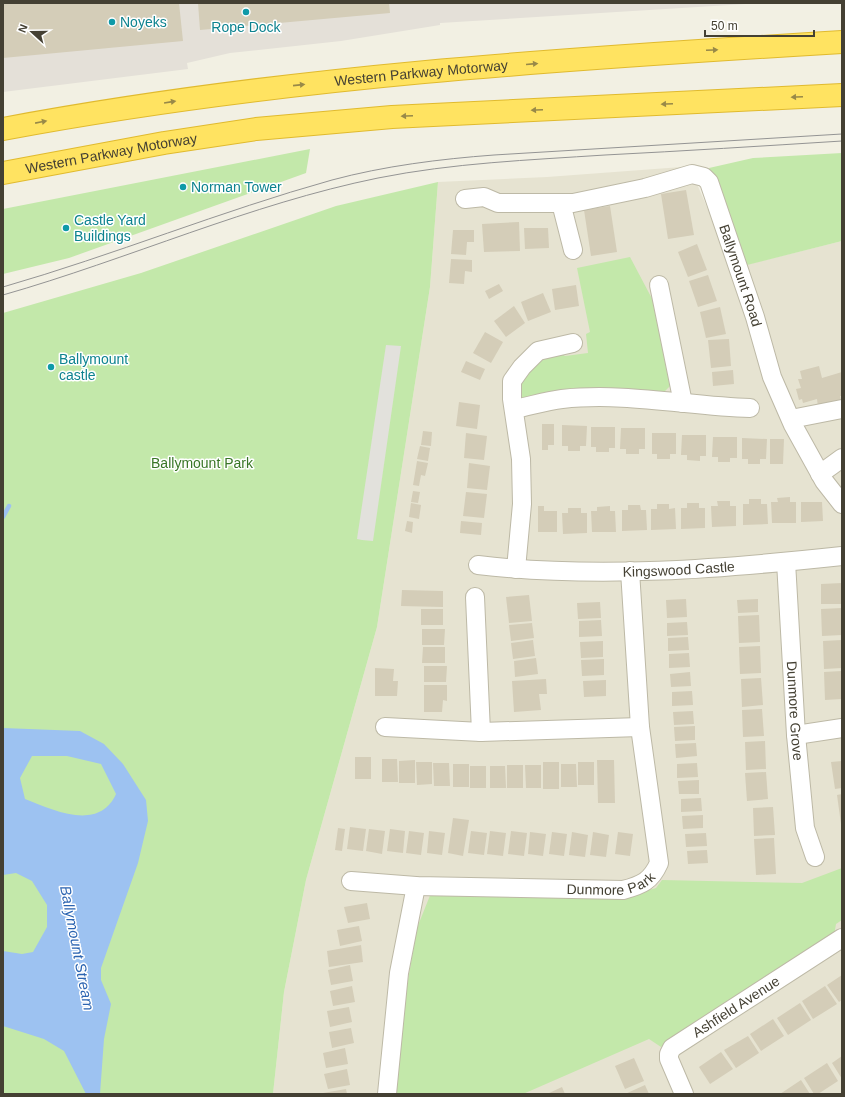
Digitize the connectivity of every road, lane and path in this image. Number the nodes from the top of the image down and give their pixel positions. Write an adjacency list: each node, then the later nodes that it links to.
1 (842, 42): 3 (highway, Western Parkway Motorway, one-way to 1)
2 (840, 96): 4 (highway, Western Parkway Motorway, one-way to 4)
3 (3, 129)
4 (3, 173)
5 (465, 199): 6 (street, Ballymount Road)
6 (561, 203): 7 (street); 14 (street, Ballymount Road)
7 (573, 250)
8 (659, 285): 10 (street)
9 (573, 343): 12 (street)
10 (683, 403): 11 (street); 12 (street)
11 (750, 408)
12 (515, 409): 21 (street)
13 (842, 409): 14 (street)
14 (791, 419): 16 (street, Ballymount Road)
15 (842, 458): 16 (street)
16 (820, 474): 17 (street, Ballymount Road)
17 (842, 504)
18 (842, 556): 19 (street, Kingswood Castle)
19 (786, 562): 22 (street, Kingswood Castle); 28 (street, Dunmore Grove)
20 (478, 565): 21 (street, Kingswood Castle)
21 (516, 569): 22 (street, Kingswood Castle)
22 (630, 571): 25 (street, Dunmore Park)
23 (475, 597): 27 (street)
24 (385, 727): 27 (street)
25 (640, 727): 27 (street); 31 (street, Dunmore Park)
26 (842, 728): 28 (street)
27 (481, 732)
28 (796, 735): 29 (street, Dunmore Grove)
29 (815, 857)
30 (351, 881): 31 (street, Dunmore Park)
31 (416, 886): 33 (street)
32 (842, 938): 34 (street, Ashfield Avenue)
33 (387, 1094)
34 (684, 1094)

